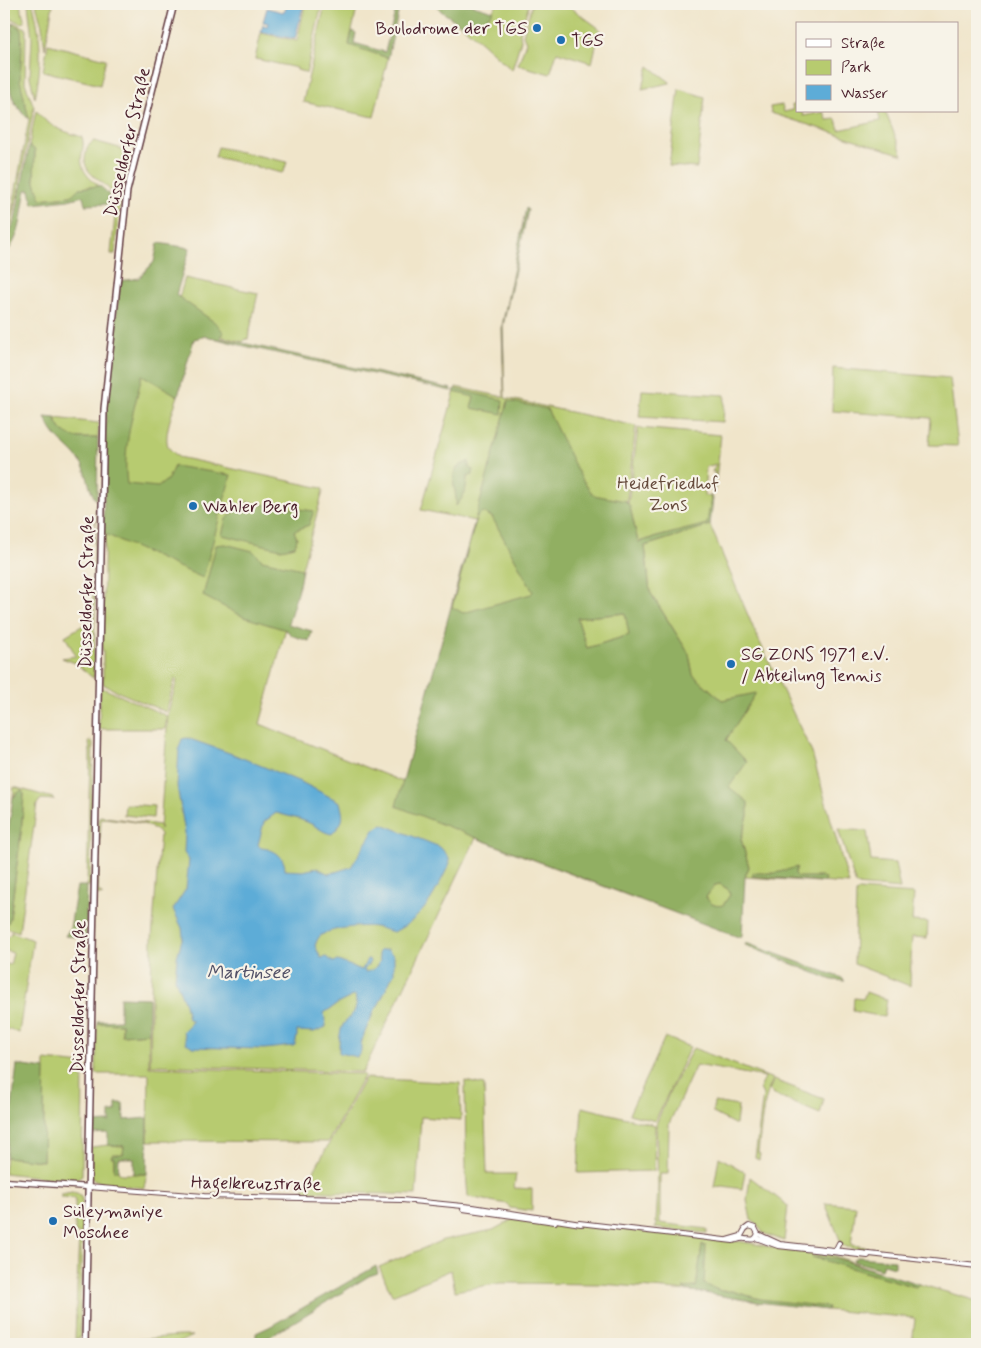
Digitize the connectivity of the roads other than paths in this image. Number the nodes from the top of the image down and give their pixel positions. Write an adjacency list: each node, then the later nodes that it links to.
1 (174, 4): 3 (main road, Düsseldorfer Straße)
2 (4, 1181): 3 (main road)
3 (88, 1188): 7 (street, Hagelkreuzstraße); 11 (main road, Düsseldorfer Straße)
4 (743, 1234): 5 (street); 6 (street); 7 (street)
5 (757, 1236): 6 (street); 9 (street); 9 (street)
6 (746, 1239): 7 (street, Hagelkreuzstraße)
7 (727, 1240)
8 (839, 1243): 9 (street)
9 (835, 1251): 10 (street)
10 (977, 1266)
11 (84, 1344)

